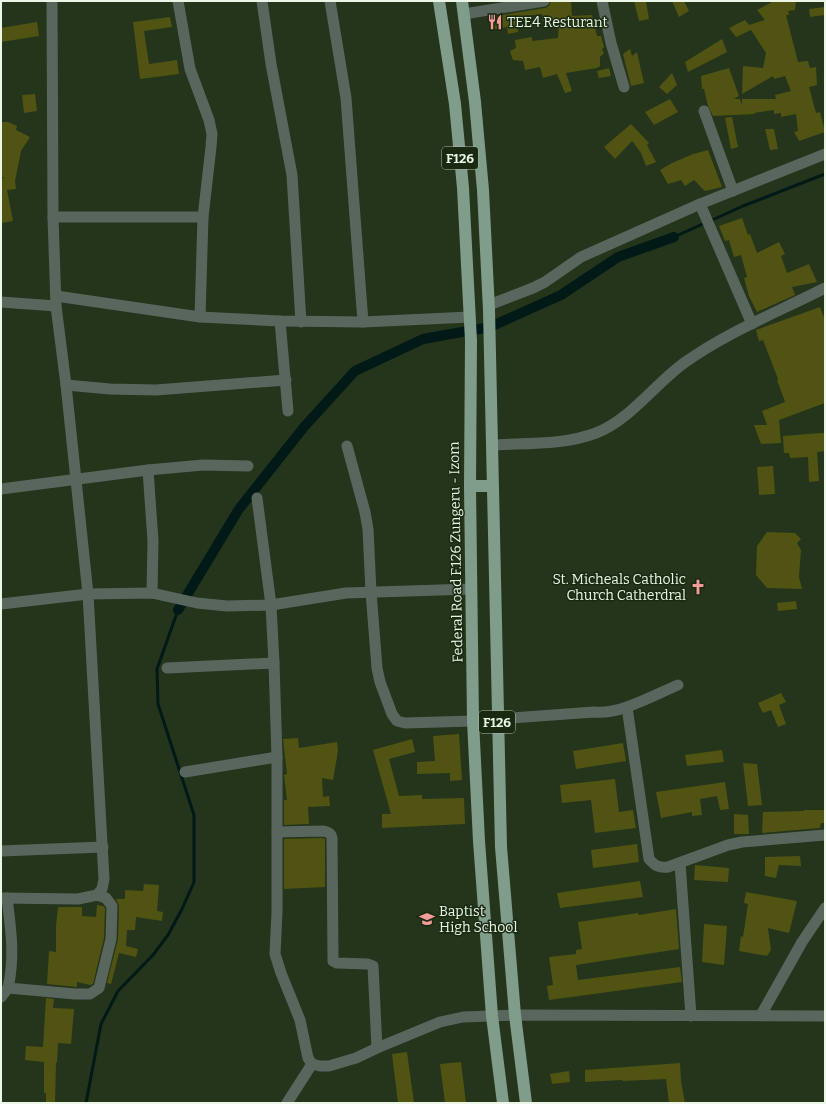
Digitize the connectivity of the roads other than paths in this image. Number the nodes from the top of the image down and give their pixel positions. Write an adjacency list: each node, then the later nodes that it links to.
1 (52, 1): 15 (street)
2 (178, 1): 16 (street)
3 (262, 1): 24 (street)
4 (330, 1): 25 (street)
5 (439, 1): 22 (main road, Federal Road F.126 Zungeru - Izom / F126)
6 (462, 1): 9 (main road, F126)
7 (544, 1): 9 (street)
8 (602, 1): 10 (street)
9 (464, 14): 20 (main road, F126)
10 (624, 87)
11 (704, 111): 13 (street)
12 (825, 154): 13 (street)
13 (733, 192): 14 (street)
14 (700, 204): 20 (street); 26 (street)
15 (53, 217): 16 (street); 18 (street)
16 (202, 217): 21 (street)
17 (825, 288): 26 (street)
18 (56, 301): 19 (street); 21 (street); 28 (street)
19 (1, 302)
20 (489, 307): 30 (main road, F126)
21 (200, 317): 23 (street)
22 (470, 319): 25 (street); 35 (main road, Federal Road F.126 Zungeru - Izom / F126)
23 (280, 321): 24 (street); 27 (street)
24 (302, 322): 25 (street)
25 (363, 322)
26 (752, 324): 30 (street)
27 (286, 380): 28 (street); 29 (street)
28 (66, 385): 34 (street)
29 (288, 410)
30 (492, 445): 36 (main road, F126)
31 (347, 446): 40 (street)
32 (248, 466): 33 (street)
33 (148, 470): 34 (street); 41 (street)
34 (76, 480): 37 (street); 42 (street)
35 (470, 486): 36 (main road); 39 (main road, Federal Road F.126 Zungeru - Izom / F126)
36 (492, 486): 49 (main road, F126)
37 (1, 490)
38 (257, 498): 44 (street)
39 (471, 589): 40 (street); 50 (main road, Federal Road F.126 Zungeru - Izom / F126)
40 (371, 592): 44 (street); 50 (street)
41 (152, 593): 42 (street); 44 (street)
42 (88, 594): 43 (street); 55 (street)
43 (1, 604)
44 (270, 605): 45 (street)
45 (274, 663): 46 (street); 51 (street)
46 (167, 668)
47 (678, 685): 48 (street)
48 (627, 707): 49 (street); 57 (street)
49 (497, 719): 62 (main road, F126)
50 (473, 720): 64 (main road, Federal Road F.126 Zungeru - Izom / F126)
51 (277, 757): 52 (street); 53 (street)
52 (185, 772)
53 (276, 832): 67 (street); 68 (street)
54 (825, 835): 57 (street)
55 (102, 847): 56 (street); 58 (street)
56 (1, 851)
57 (680, 863): 65 (street)
58 (97, 895): 59 (street); 61 (street)
59 (4, 898): 61 (street)
60 (825, 908): 63 (street)
61 (4, 992)
62 (515, 1015): 64 (street); 65 (street); 71 (main road, F126)
63 (761, 1015): 65 (street); 66 (street)
64 (492, 1016): 67 (street); 70 (main road, Federal Road F.126 Zungeru - Izom / F126)
65 (691, 1016)
66 (825, 1016)
67 (377, 1048): 68 (street)
68 (312, 1064): 69 (street)
69 (287, 1103)
70 (503, 1103)
71 (526, 1103)

